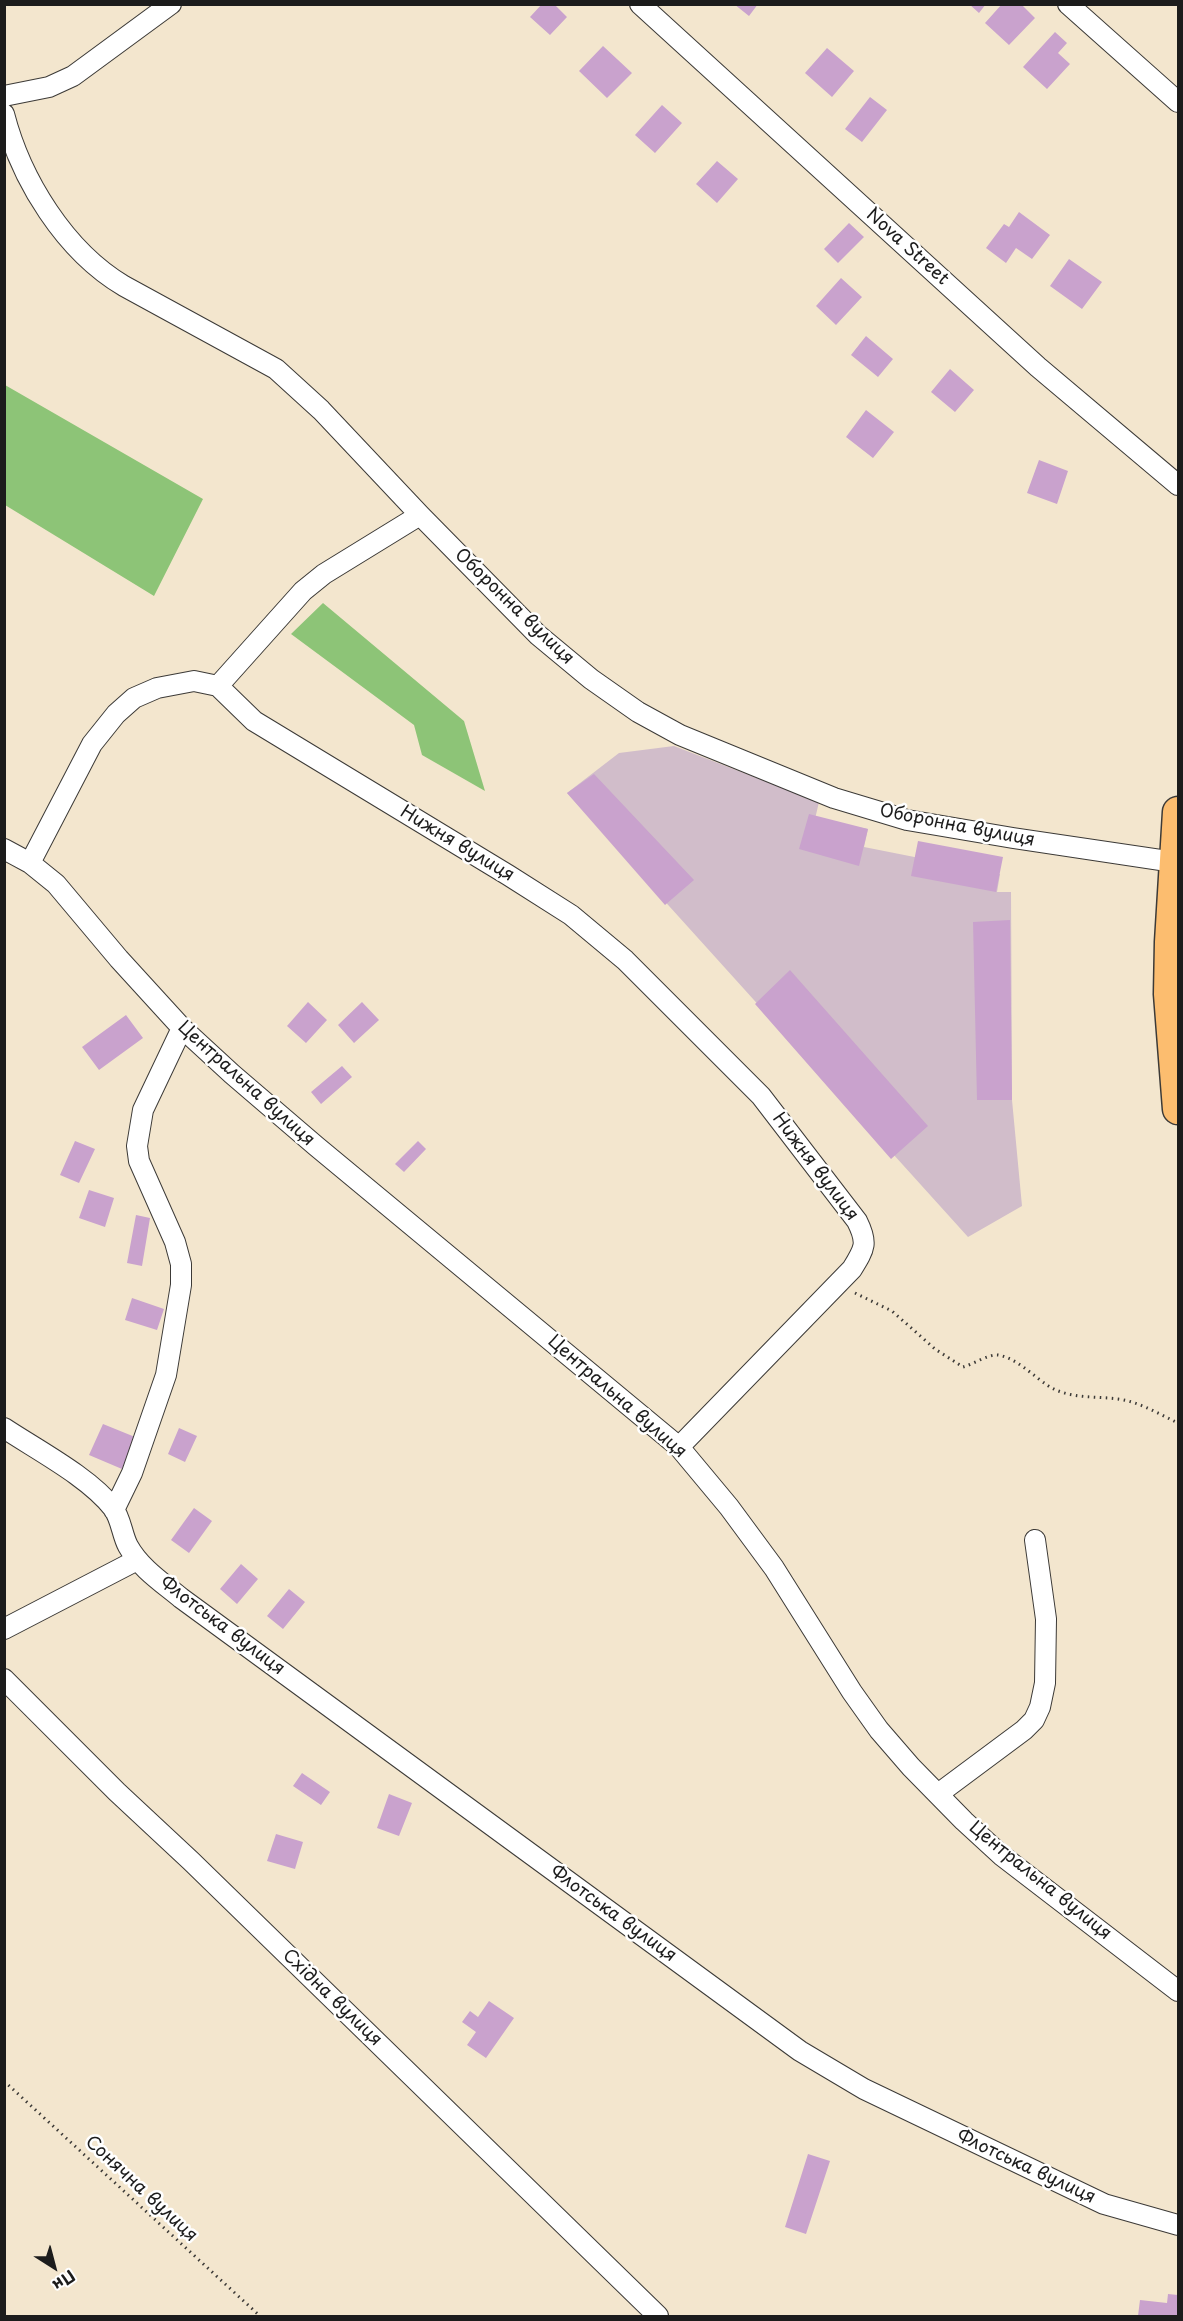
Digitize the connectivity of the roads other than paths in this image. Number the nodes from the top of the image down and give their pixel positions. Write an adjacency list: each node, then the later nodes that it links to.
1 (171, 4): 4 (street)
2 (640, 4): 7 (street, Nova Street)
3 (1068, 4): 5 (street)
4 (4, 96)
5 (1179, 102)
6 (4, 114): 8 (street, Оборонна вулиця)
7 (1179, 485)
8 (420, 515): 9 (street); 12 (street, Оборонна вулиця)
9 (218, 686): 13 (street); 17 (street, Нижня вулиця)
10 (1179, 812): 12 (main road)
11 (4, 849): 13 (street, Центральна вулиця)
12 (1174, 862): 15 (main road)
13 (30, 863): 14 (street, Центральна вулиця)
14 (182, 1028): 17 (street, Центральна вулиця); 18 (street)
15 (1178, 1103)
16 (4, 1428): 18 (street, Флотська вулиця)
17 (679, 1447): 23 (street, Центральна вулиця)
18 (114, 1510): 20 (street, Флотська вулиця)
19 (1035, 1540): 23 (street)
20 (137, 1560): 21 (street); 25 (street, Флотська вулиця)
21 (4, 1629)
22 (4, 1679): 26 (street, Східна вулиця)
23 (938, 1794): 24 (street, Центральна вулиця)
24 (1179, 1991)
25 (1179, 2225)
26 (658, 2316)

